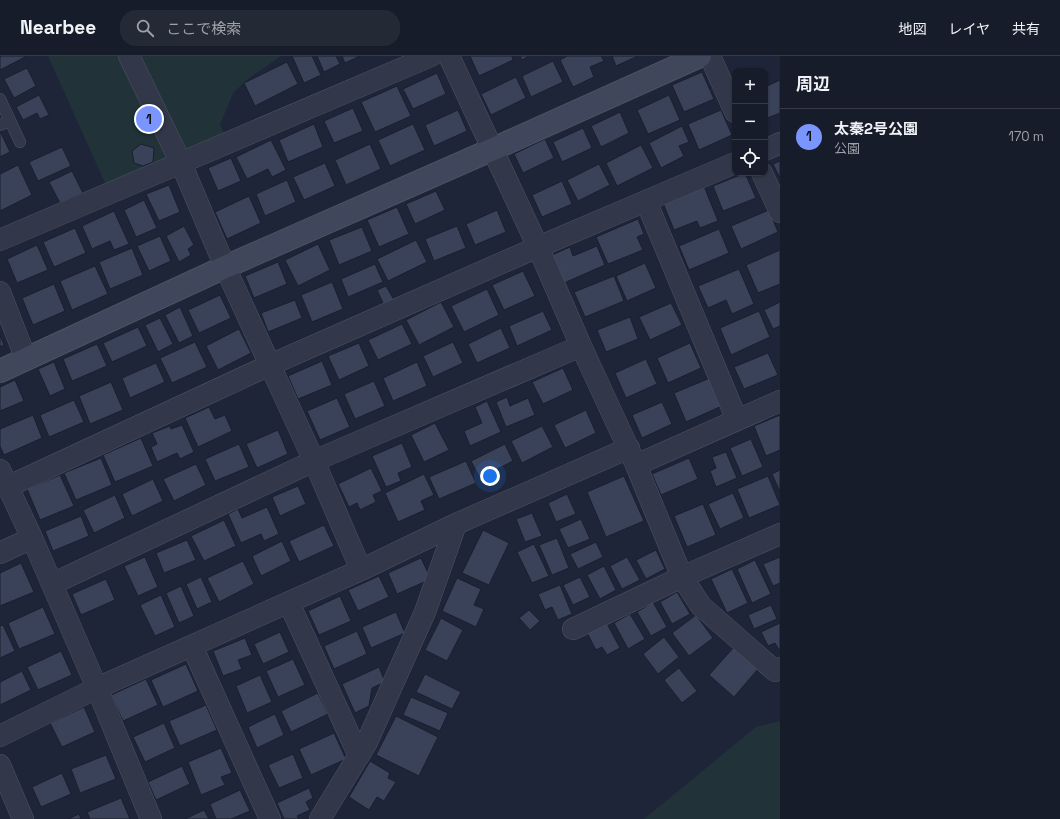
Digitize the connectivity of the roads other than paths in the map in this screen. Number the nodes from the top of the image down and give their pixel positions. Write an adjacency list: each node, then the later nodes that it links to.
1 (129, 56): 13 (street)
2 (431, 56): 13 (street)
3 (449, 56): 12 (street)
4 (700, 56): 12 (street)
5 (710, 56): 7 (street)
6 (0, 99): 8 (lane)
7 (732, 105)
8 (5, 123): 9 (lane)
9 (20, 142)
10 (780, 143): 11 (street)
11 (768, 149)
12 (491, 150): 19 (street); 20 (street)
13 (181, 163): 18 (street); 20 (street)
14 (732, 164): 16 (street)
15 (763, 176): 17 (street)
16 (646, 201): 19 (street); 27 (street)
17 (780, 212)
18 (0, 240)
19 (538, 247): 22 (street); 24 (street)
20 (225, 267): 23 (street); 24 (street)
21 (0, 292): 23 (street)
22 (581, 346): 28 (street); 29 (street)
23 (26, 359): 25 (street)
24 (270, 365): 29 (street); 30 (street)
25 (0, 371)
26 (780, 401): 27 (street)
27 (737, 420): 28 (street)
28 (633, 457): 31 (street); 36 (street)
29 (314, 461): 35 (street); 37 (street)
30 (4, 478): 33 (street)
31 (456, 524): 35 (street); 44 (street)
32 (780, 534): 36 (street)
33 (32, 538): 34 (street); 37 (street)
34 (0, 553)
35 (361, 570): 38 (street)
36 (682, 577): 39 (street); 41 (street)
37 (52, 584): 42 (street)
38 (289, 603): 40 (street); 44 (street)
39 (573, 629)
40 (192, 646): 42 (street); 48 (street)
41 (780, 668)
42 (97, 688): 43 (street); 47 (street)
43 (0, 736)
44 (359, 756): 49 (street)
45 (0, 765): 46 (street)
46 (23, 819)
47 (151, 819)
48 (270, 819)
49 (320, 819)

